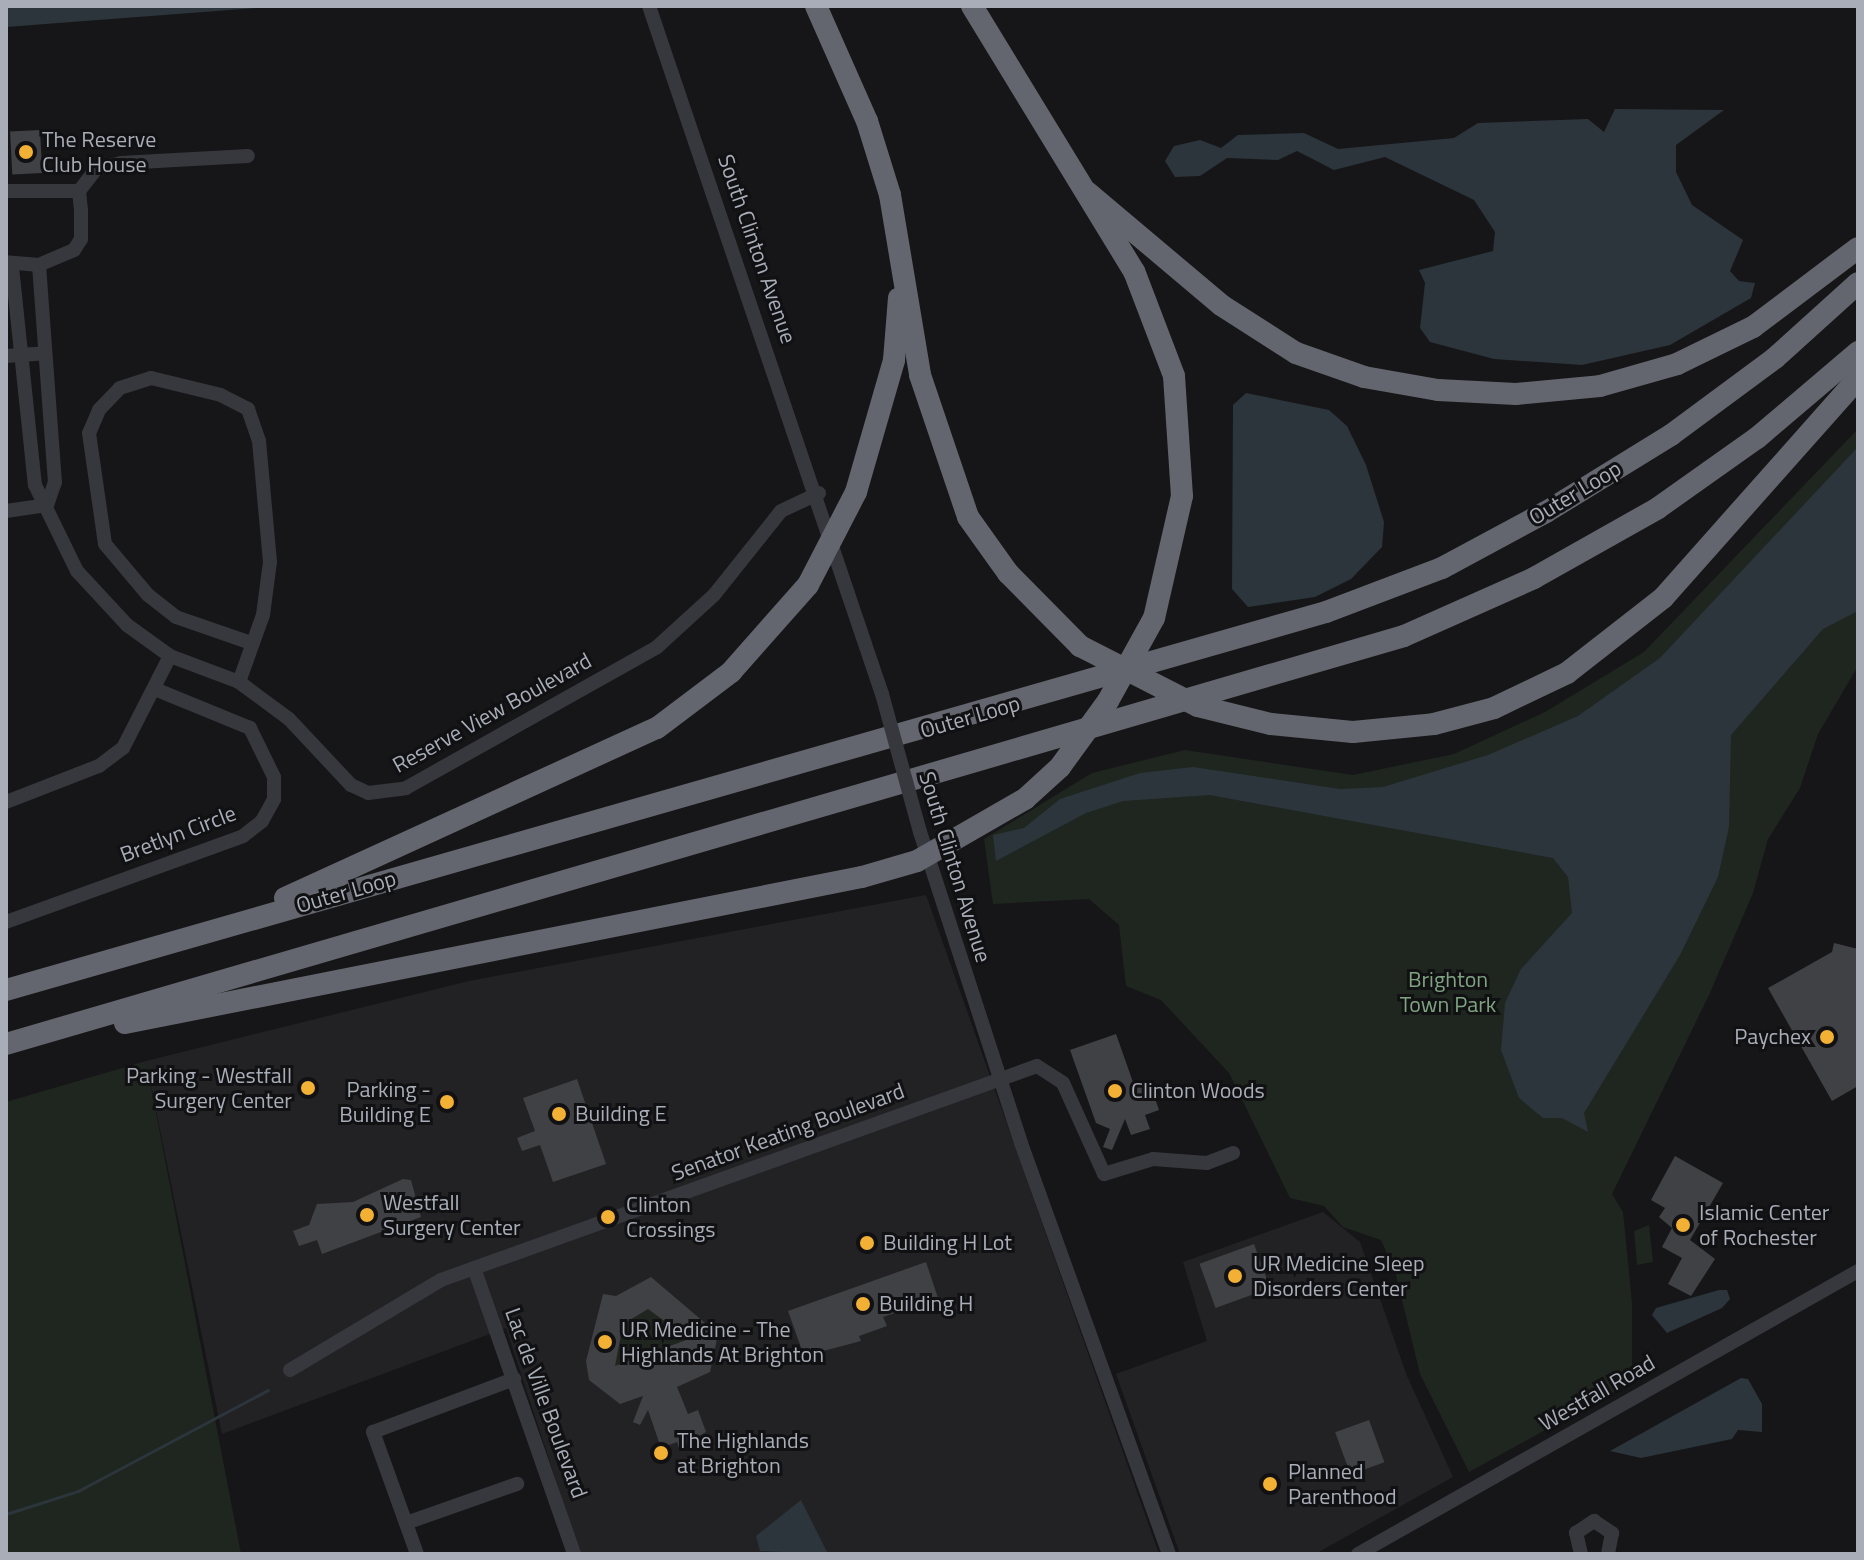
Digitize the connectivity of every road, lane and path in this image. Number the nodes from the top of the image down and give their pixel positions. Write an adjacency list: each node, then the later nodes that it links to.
1 (972, 6): 7 (highway)
2 (650, 8): 17 (street, South Clinton Avenue)
3 (819, 12): 11 (highway)
4 (248, 156): 6 (street)
5 (6, 191): 6 (street)
6 (79, 191): 10 (street, Reserve View Boulevard)
7 (1087, 192): 8 (highway); 28 (highway, bridge)
8 (1858, 248)
9 (9, 264): 10 (street, Reserve View Boulevard); 15 (street, Reserve View Boulevard)
10 (39, 265): 14 (street)
11 (901, 269): 16 (highway, bridge); 26 (highway, bridge)
12 (1858, 283): 26 (highway, Outer Loop)
13 (1858, 352): 28 (highway)
14 (45, 353): 15 (street); 18 (street)
15 (13, 355): 18 (street, Reserve View Boulevard)
16 (1858, 378)
17 (819, 493): 22 (street, Reserve View Boulevard); 29 (street, South Clinton Avenue, bridge)
18 (47, 505): 19 (street); 21 (street, Reserve View Boulevard)
19 (6, 511)
20 (251, 643): 20 (street); 22 (street)
21 (170, 656): 22 (street, Reserve View Boulevard); 23 (street)
22 (239, 682)
23 (155, 689): 24 (street); 25 (street, Bretlyn Circle)
24 (6, 802)
25 (6, 922)
26 (217, 929): 27 (highway, Outer Loop)
27 (6, 990)
28 (6, 1045)
29 (999, 1079): 30 (street, Senator Keating Boulevard); 31 (street, Senator Keating Boulevard); 39 (street, South Clinton Avenue)
30 (1233, 1153)
31 (474, 1268): 33 (street, Senator Keating Boulevard); 34 (street, Lac de Ville Boulevard)
32 (1858, 1271): 40 (street, Westfall Road)
33 (290, 1370)
34 (514, 1379): 36 (street); 38 (street, Lac de Ville Boulevard)
35 (517, 1484): 36 (street)
36 (406, 1523): 37 (street)
37 (417, 1554)
38 (574, 1554)
39 (1169, 1554)
40 (1358, 1554)
41 (1581, 1554): 42 (street)
42 (1608, 1554)

